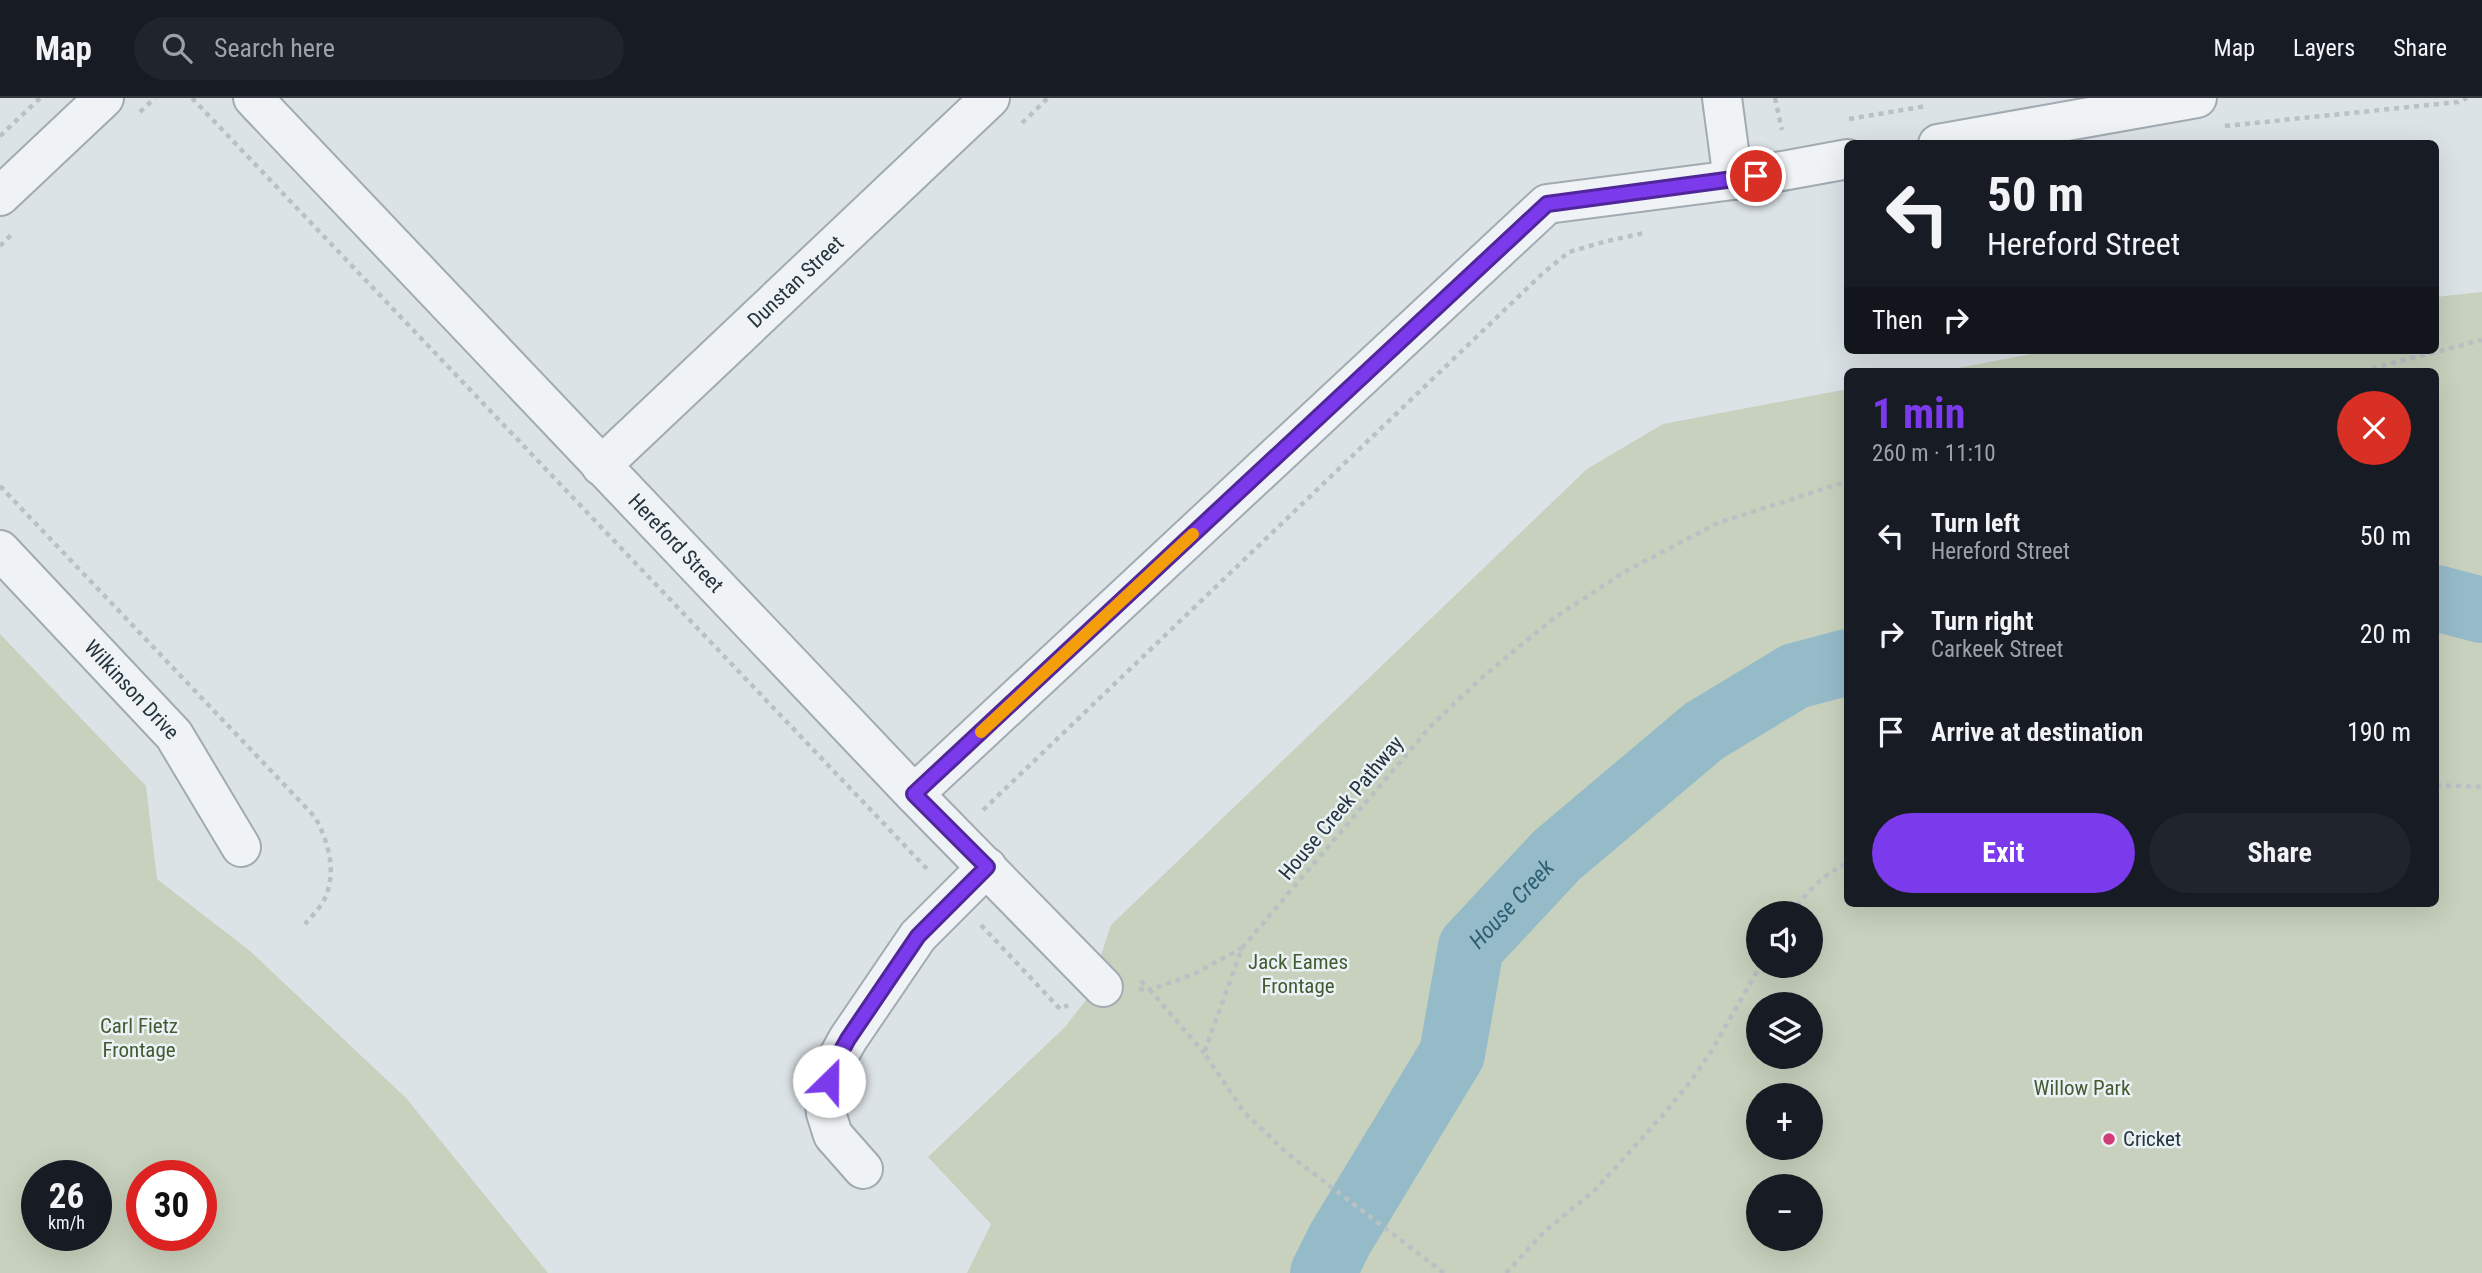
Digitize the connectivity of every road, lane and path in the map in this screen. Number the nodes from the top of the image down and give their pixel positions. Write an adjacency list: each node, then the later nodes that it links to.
1 (40, 98): 14 (path)
2 (104, 98): 19 (street)
3 (192, 98): 35 (path)
4 (253, 98): 25 (street, Hereford Street)
5 (990, 98): 25 (street, Dunstan Street)
6 (1722, 98): 15 (street)
7 (1775, 98): 13 (path)
8 (2467, 98): 10 (path)
9 (1930, 105): 11 (path)
10 (2206, 112): 16 (street)
11 (1836, 121)
12 (1796, 128): 13 (path)
13 (1782, 130): 15 (path)
14 (0, 136)
15 (1729, 140): 18 (street)
16 (1972, 140)
17 (1844, 160): 18 (street)
18 (1733, 180): 30 (street)
19 (0, 196)
20 (1647, 233): 31 (path)
21 (2482, 340): 22 (path)
22 (2439, 351)
23 (2428, 354): 24 (path)
24 (2374, 368)
25 (601, 466): 30 (street, Hereford Street)
26 (1844, 482): 37 (path, House Creek Pathway)
27 (0, 550): 32 (street, Wilkinson Drive)
28 (2439, 785): 29 (path)
29 (2482, 787)
30 (914, 794): 34 (street, Hereford Street)
31 (980, 813)
32 (241, 847)
33 (1844, 865): 36 (path)
34 (987, 867): 35 (street); 39 (street, Hereford Street)
35 (956, 899): 39 (path); 42 (street)
36 (1802, 901)
37 (1242, 948): 40 (path); 41 (path, House Creek Pathway)
38 (1753, 978): 44 (path)
39 (1103, 987): 40 (path)
40 (1150, 990): 41 (path)
41 (1204, 1053): 43 (path)
42 (863, 1169)
43 (1444, 1273)
44 (1506, 1273)

